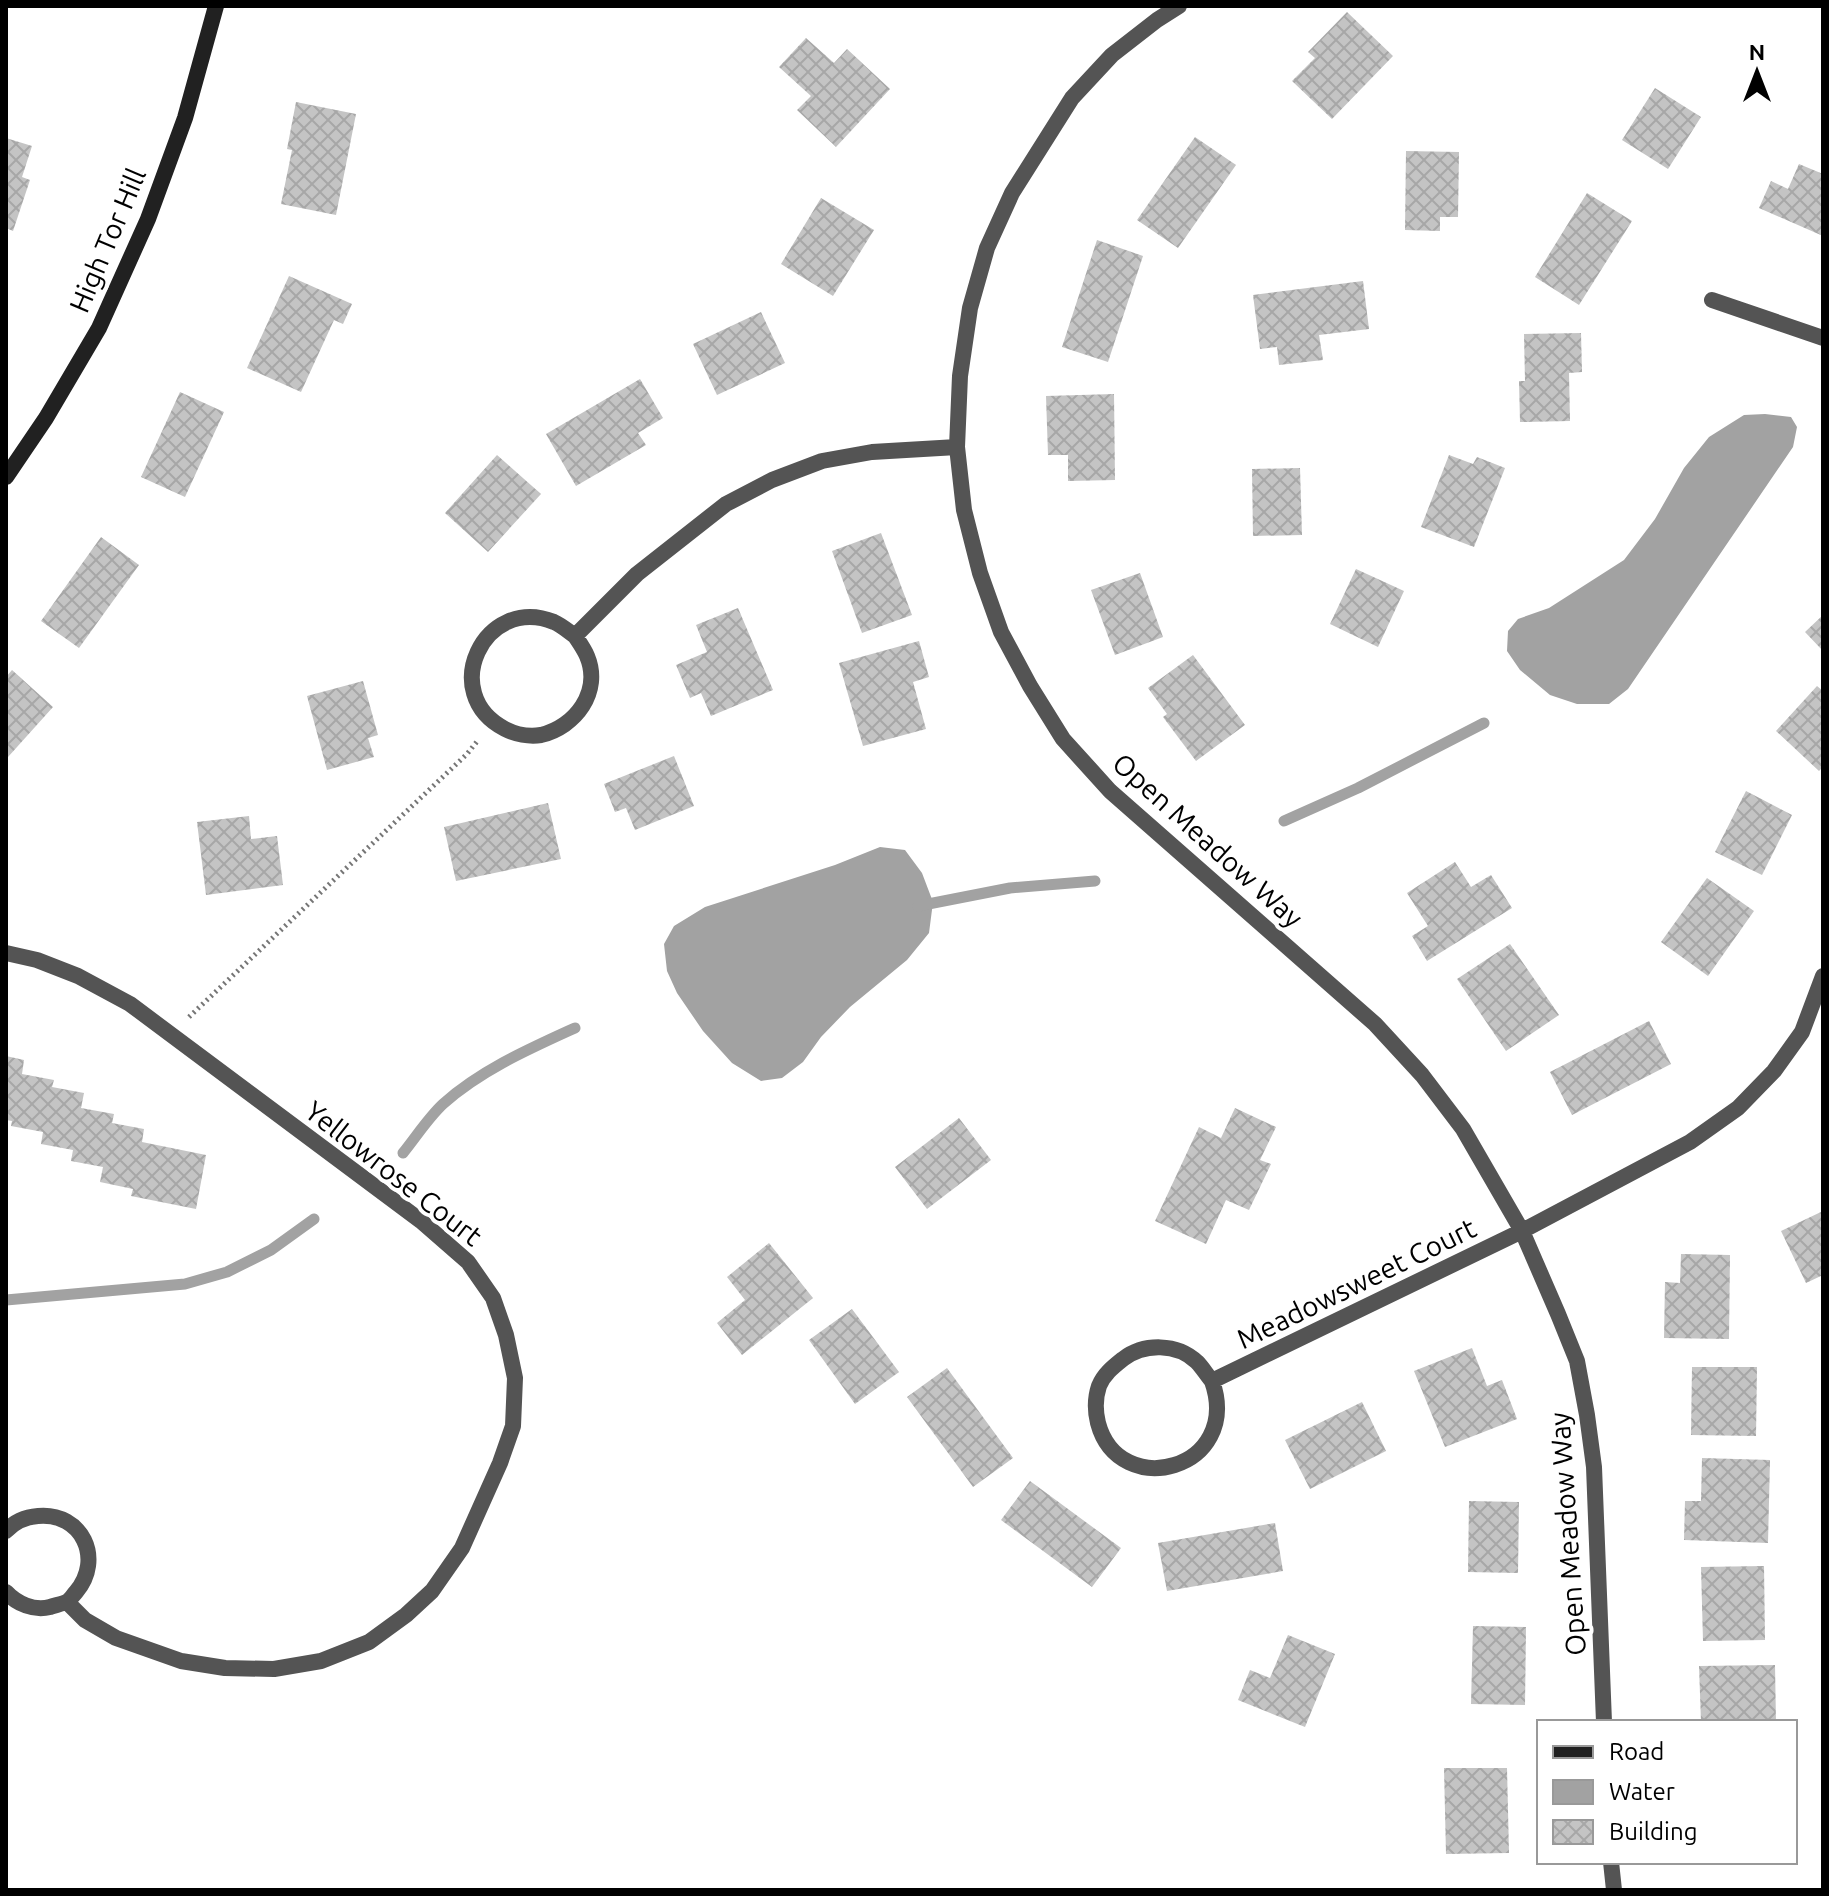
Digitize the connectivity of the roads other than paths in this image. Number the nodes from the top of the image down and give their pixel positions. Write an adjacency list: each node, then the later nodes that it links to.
1 (216, 6): 6 (street, High Tor Hill)
2 (1179, 6): 5 (street, Open Meadow Way)
3 (1712, 300): 4 (street)
4 (1823, 338)
5 (957, 447): 7 (street); 10 (street, Open Meadow Way)
6 (6, 477)
7 (575, 636): 7 (street)
8 (6, 953): 14 (street, Yellowrose Court)
9 (1823, 976): 10 (street, Meadowsweet Court)
10 (1522, 1231): 11 (street, Meadowsweet Court); 15 (street, Open Meadow Way)
11 (1212, 1381): 11 (street)
12 (6, 1531): 14 (street)
13 (6, 1592): 14 (street)
14 (67, 1602)
15 (1604, 1720)
16 (1611, 1864): 17 (street)
17 (1614, 1890)

